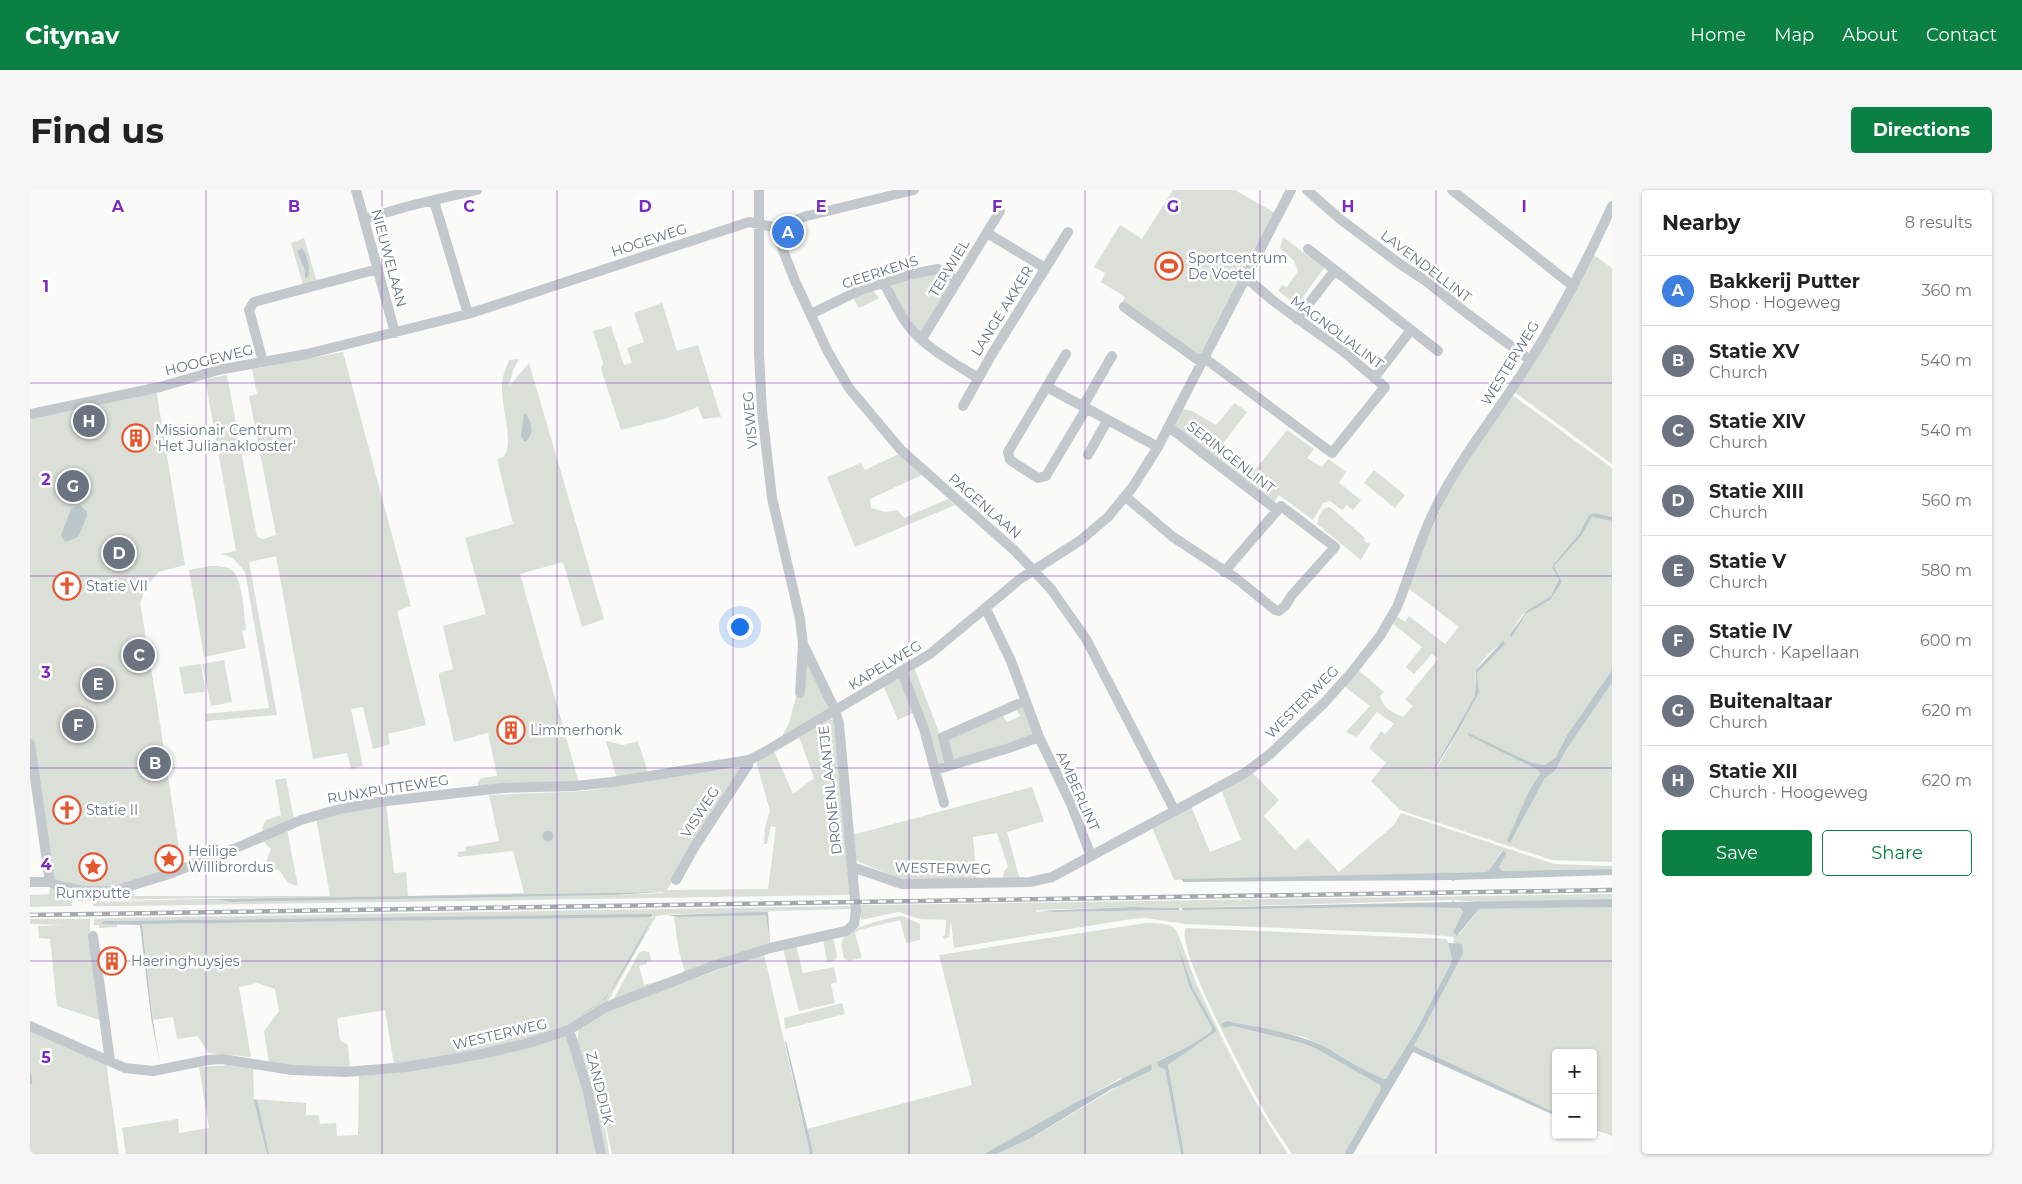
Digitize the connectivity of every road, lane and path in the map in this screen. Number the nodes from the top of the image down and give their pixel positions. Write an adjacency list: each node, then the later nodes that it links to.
1 (356, 190): 11 (street, NIEUWELAAN)
2 (477, 190): 8 (street)
3 (759, 190): 12 (street, VISWEG)
4 (914, 190): 13 (street)
5 (1291, 190): 20 (street, KAPELWEG)
6 (1307, 190): 35 (street, LAVENDELLINT)
7 (1452, 190): 23 (street)
8 (434, 201): 11 (street); 25 (street)
9 (1612, 206): 23 (street, WESTERWEG)
10 (1000, 211): 14 (street, TERWIEL)
11 (364, 220): 18 (street, NIEUWELAAN)
12 (760, 224): 13 (street, HOGEWEG); 25 (street, HOGEWEG); 52 (street, VISWEG)
13 (774, 227): 26 (street, PAGENLAAN)
14 (987, 232): 17 (street); 21 (street, TERWIEL)
15 (1068, 232): 17 (street, LANGE AKKER)
16 (1308, 249): 19 (street)
17 (1045, 268): 37 (street, LANGE AKKER)
18 (378, 269): 29 (street, NIEUWELAAN); 36 (street)
19 (1335, 270): 27 (street); 28 (street)
20 (1245, 277): 27 (street, MAGNOLIALINT); 34 (street, KAPELWEG)
21 (957, 281): 22 (street, GEERKENS); 30 (street, TERWIEL)
22 (884, 283): 26 (street, GEERKENS); 30 (street)
23 (1572, 286): 35 (street, WESTERWEG)
24 (1124, 307): 34 (street)
25 (468, 314): 29 (street, HOGEWEG)
26 (811, 314): 49 (street, PAGENLAAN)
27 (1297, 319): 38 (street, MAGNOLIALINT)
28 (1411, 330): 31 (street); 38 (street)
29 (395, 333): 36 (street, HOOGEWEG)
30 (922, 339): 37 (street)
31 (1438, 351)
32 (1066, 354): 39 (street)
33 (1112, 356): 41 (street)
34 (1202, 360): 38 (street, MAGNOLIALINT); 44 (street, KAPELWEG)
35 (1530, 360): 64 (street, WESTERWEG)
36 (263, 362): 42 (street, HOOGEWEG)
37 (978, 378): 40 (street, LANGE AKKER)
38 (1374, 378)
39 (1047, 387): 41 (street); 41 (street)
40 (963, 406)
41 (1085, 408): 43 (street)
42 (30, 414)
43 (1108, 421): 45 (street); 46 (street)
44 (1168, 426): 45 (street, KAPELWEG); 48 (street, SERINGENLINT)
45 (1158, 447): 47 (street, KAPELWEG)
46 (1088, 456)
47 (1126, 497): 49 (street, KAPELWEG); 50 (street, SERINGENLINT)
48 (1277, 510): 50 (street, SERINGENLINT); 50 (street, SERINGENLINT)
49 (1034, 569): 51 (street, KAPELWEG); 64 (street, PAGENLAAN)
50 (1224, 572)
51 (986, 609): 53 (street, KAPELWEG); 55 (street, AMBERLINT)
52 (803, 644): 54 (street, VISWEG); 56 (street, VISWEG)
53 (902, 672): 56 (street, KAPELWEG); 61 (street)
54 (800, 693)
55 (1025, 701): 57 (street, AMBERLINT); 60 (street)
56 (835, 710): 59 (street, KAPELWEG); 66 (street, DRONENLAANTJE)
57 (1039, 737): 60 (street); 65 (street, AMBERLINT)
58 (30, 744): 69 (street)
59 (749, 760): 62 (street, KAPELWEG); 67 (street, VISWEG)
60 (950, 765): 61 (street)
61 (935, 770): 63 (street)
62 (466, 792): 69 (street, RUNXPUTTEWEG)
63 (944, 802)
64 (1175, 811): 65 (street, WESTERWEG)
65 (1091, 856): 66 (street, WESTERWEG)
66 (852, 867): 72 (street, WESTERWEG)
67 (676, 880)
68 (30, 882): 69 (street, RUNXPUTTEWEG)
69 (50, 882)
70 (93, 936): 73 (street)
71 (30, 1026): 73 (street, WESTERWEG)
72 (569, 1030): 73 (street, WESTERWEG); 74 (street, ZANDDIJK)
73 (110, 1061)
74 (601, 1154)

